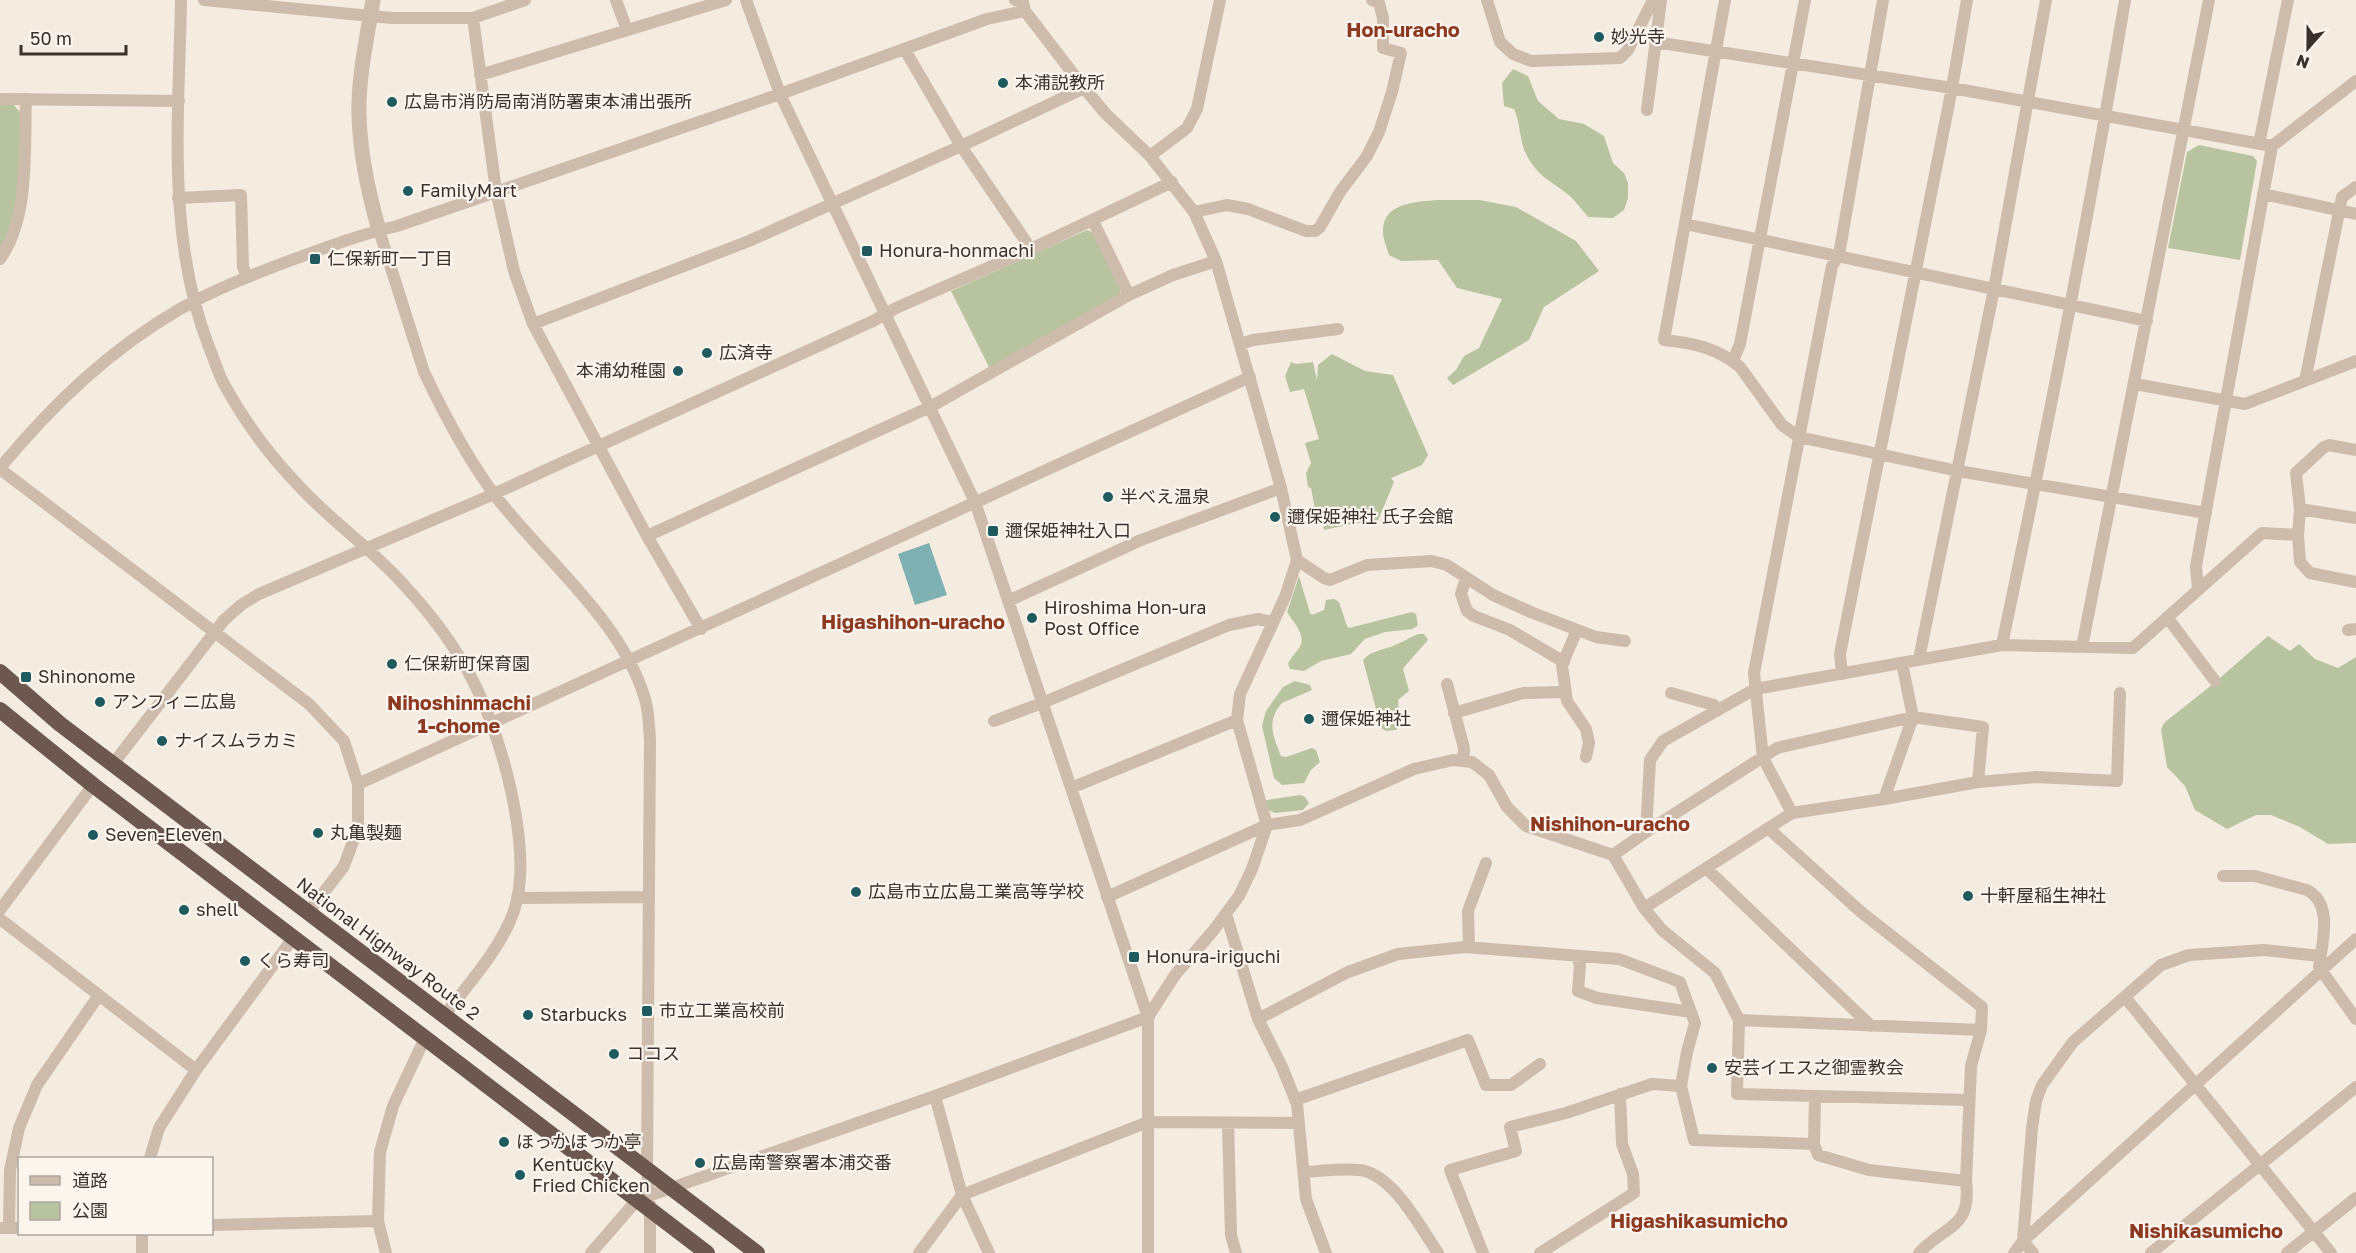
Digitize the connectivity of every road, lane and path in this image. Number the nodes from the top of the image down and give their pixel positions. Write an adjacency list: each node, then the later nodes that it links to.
1 (182, 0): 37 (street)
2 (204, 0): 22 (street)
3 (373, 0): 22 (street)
4 (525, 0): 23 (street)
5 (616, 0): 24 (street)
6 (726, 0): 24 (street)
7 (746, 0): 34 (street)
8 (1220, 0): 45 (street)
9 (1372, 0): 53 (street)
10 (1487, 0): 11 (street)
11 (1653, 0)
12 (1661, 0): 25 (street)
13 (1725, 0): 27 (street)
14 (1805, 0): 28 (street)
15 (1883, 0): 29 (street)
16 (1967, 0): 33 (street)
17 (2046, 0): 38 (street)
18 (2125, 0): 40 (street)
19 (2209, 0): 41 (street)
20 (2288, 0): 42 (street)
21 (1023, 3): 26 (street); 32 (street)
22 (370, 16): 23 (street); 57 (street)
23 (473, 18): 30 (street)
24 (627, 30): 30 (street)
25 (1655, 42): 27 (street); 39 (street)
26 (905, 50): 34 (street); 43 (street)
27 (1716, 51): 28 (street); 56 (street)
28 (1794, 63): 29 (street); 58 (street)
29 (1870, 74): 33 (street); 60 (street)
30 (480, 75): 48 (street)
31 (2356, 81): 44 (street)
32 (1083, 88): 43 (street); 45 (street)
33 (1952, 88): 38 (street); 63 (street)
34 (780, 94): 48 (street); 51 (street)
35 (0, 99): 36 (street)
36 (26, 99): 37 (street); 61 (street)
37 (179, 101): 50 (street)
38 (2028, 102): 40 (street); 65 (street)
39 (1647, 110)
40 (2106, 116): 41 (street); 68 (street)
41 (2183, 130): 42 (street); 70 (street)
42 (2259, 144): 44 (street)
43 (961, 146): 51 (street); 59 (street)
44 (2272, 146): 49 (street)
45 (1150, 156): 46 (street)
46 (1172, 182): 53 (street); 55 (street)
47 (2356, 187): 52 (street)
48 (496, 191): 57 (street); 71 (street)
49 (2263, 194): 52 (street); 79 (street)
50 (178, 198): 64 (street); 67 (street)
51 (832, 204): 69 (street); 71 (street)
52 (2339, 211): 54 (street); 77 (street)
53 (1194, 212): 62 (street)
54 (2356, 214)
55 (1094, 221): 59 (street); 66 (street)
56 (1685, 224): 58 (street); 74 (street)
57 (379, 230): 64 (street); 89 (street)
58 (1760, 238): 60 (street); 74 (street)
59 (1031, 249): 69 (street)
60 (1839, 255): 63 (street); 81 (street)
61 (0, 259)
62 (1216, 261): 66 (street); 73 (street)
63 (1915, 272): 65 (street); 84 (street)
64 (247, 277): 67 (street)
65 (1994, 289): 68 (street); 86 (street)
66 (1129, 295): 80 (street)
67 (194, 302): 85 (street); 97 (street)
68 (2069, 306): 70 (street); 87 (street)
69 (885, 314): 80 (street); 82 (street)
70 (2147, 321): 78 (street)
71 (533, 324): 82 (street)
72 (1338, 329): 73 (street)
73 (1240, 344): 76 (street)
74 (1733, 361): 81 (street)
75 (2356, 361): 77 (street)
76 (1250, 377): 88 (street); 91 (street)
77 (2305, 381): 79 (street)
78 (2135, 384): 79 (street); 90 (street)
79 (2227, 400): 93 (street)
80 (930, 407): 91 (street); 96 (street)
81 (1799, 437): 84 (street); 119 (street)
82 (598, 445): 89 (street); 96 (street)
83 (2356, 450): 92 (street)
84 (1879, 454): 86 (street); 116 (street)
85 (0, 468): 107 (street)
86 (1958, 471): 87 (street); 111 (street)
87 (2036, 484): 90 (street); 109 (street)
88 (1281, 488): 98 (street); 102 (street)
89 (494, 494): 97 (street); 112 (street)
90 (2112, 497): 93 (street); 110 (street)
91 (975, 502): 102 (street); 105 (street)
92 (2300, 509): 94 (street); 95 (street)
93 (2206, 513): 101 (street)
94 (2356, 518)
95 (2298, 535): 100 (street); 101 (street)
96 (647, 536): 105 (street)
97 (367, 549): 107 (street); 130 (street)
98 (1297, 560): 99 (street); 104 (street)
99 (1466, 578): 106 (street); 113 (street)
100 (2356, 582)
101 (2198, 590): 103 (street)
102 (1008, 601): 123 (street)
103 (2167, 617): 110 (street); 117 (street)
104 (1273, 622): 123 (street); 129 (street)
105 (701, 629): 112 (street)
106 (1576, 630): 108 (street); 113 (street)
107 (214, 632): 134 (street); 136 (street)
108 (1625, 641)
109 (2002, 645): 110 (street); 111 (street)
110 (2082, 647)
111 (1919, 659): 114 (street)
112 (628, 662): 130 (street); 148 (street)
113 (1564, 662): 120 (street)
114 (1902, 663): 116 (street); 127 (street)
115 (0, 672): 134 (highway, National Highway Route 2)
116 (1842, 674): 119 (street)
117 (2215, 681)
118 (1447, 684): 126 (street)
119 (1755, 689): 125 (street); 132 (street)
120 (1565, 692): 126 (street); 131 (street)
121 (1671, 693): 125 (street)
122 (2120, 693): 135 (street)
123 (1042, 703): 128 (street); 138 (street)
124 (0, 710): 137 (highway)
125 (1717, 711): 143 (street)
126 (1454, 713): 133 (street)
127 (1913, 717): 132 (street); 135 (street); 139 (street)
128 (994, 720)
129 (1237, 720): 138 (street); 141 (street)
130 (491, 724): 136 (street); 150 (street)
131 (1587, 757)
132 (1763, 758): 140 (street); 143 (street)
133 (1463, 761): 141 (street); 144 (street)
134 (113, 764): 153 (highway, National Highway Route 2)
135 (1978, 782): 139 (street)
136 (358, 784): 153 (street)
137 (93, 785): 152 (street); 156 (highway)
138 (1071, 788): 149 (street)
139 (1884, 799): 140 (street)
140 (1792, 813): 142 (street)
141 (1267, 825): 149 (street); 154 (street)
142 (1768, 828): 146 (street); 171 (street)
143 (1646, 832): 144 (street)
144 (1613, 855): 151 (street)
145 (1486, 863): 158 (street)
146 (1706, 868): 151 (street); 170 (street)
147 (2223, 876): 160 (street)
148 (649, 897): 150 (street); 189 (street)
149 (1107, 897): 166 (street)
150 (517, 898): 165 (street)
151 (1644, 908): 169 (street)
152 (0, 910)
153 (308, 913): 165 (highway, National Highway Route 2)
154 (1226, 914): 166 (street); 167 (street)
155 (0, 918): 162 (street)
156 (293, 938): 172 (highway); 174 (street)
157 (2356, 939): 161 (street)
158 (1469, 947): 159 (street); 167 (street)
159 (1577, 956): 164 (street); 164 (street)
160 (2320, 956): 161 (street); 163 (street)
161 (2321, 972): 168 (street); 175 (street)
162 (99, 995): 174 (street); 198 (street)
163 (2125, 997): 175 (street); 201 (street)
164 (1691, 1012): 176 (street)
165 (444, 1016): 189 (highway, National Highway Route 2)
166 (1148, 1017): 179 (street); 183 (street)
167 (1258, 1018): 181 (street)
168 (2356, 1018)
169 (1739, 1020): 170 (street); 180 (street)
170 (1871, 1026): 171 (street)
171 (1981, 1030): 182 (street)
172 (425, 1038): 195 (highway); 196 (street)
173 (1540, 1064): 181 (street)
174 (195, 1070): 187 (street)
175 (2195, 1084): 188 (street); 201 (street)
176 (1681, 1086): 178 (street); 186 (street)
177 (2356, 1087): 188 (street)
178 (1620, 1094): 214 (street); 215 (street)
179 (935, 1096): 192 (street); 193 (street)
180 (1815, 1096): 182 (street); 186 (street)
181 (1295, 1100): 184 (street)
182 (1968, 1100): 191 (street)
183 (1148, 1122): 185 (street); 193 (street); 210 (street)
184 (1299, 1122): 185 (street); 190 (street)
185 (1228, 1123): 211 (street)
186 (1814, 1144): 191 (street)
187 (150, 1157)
188 (2261, 1164): 199 (street); 219 (street)
189 (648, 1168): 192 (highway, National Highway Route 2); 195 (street)
190 (1304, 1172): 212 (street); 213 (street)
191 (1966, 1181): 216 (street)
192 (672, 1189): 195 (street); 207 (highway, National Highway Route 2)
193 (962, 1195): 208 (street); 209 (street)
194 (2356, 1198): 199 (street)
195 (646, 1202): 204 (street); 205 (street); 206 (highway)
196 (378, 1221): 197 (street); 203 (street)
197 (213, 1225)
198 (10, 1228)
199 (2313, 1232): 220 (street); 221 (street)
200 (142, 1235): 202 (street)
201 (2024, 1241): 217 (street); 218 (street)
202 (142, 1253)
203 (386, 1253)
204 (591, 1253)
205 (650, 1253)
206 (707, 1253)
207 (757, 1253)
208 (919, 1253)
209 (989, 1253)
210 (1148, 1253)
211 (1236, 1253)
212 (1326, 1253)
213 (1438, 1253)
214 (1483, 1253)
215 (1540, 1253)
216 (1919, 1253)
217 (2014, 1253)
218 (2032, 1253)
219 (2151, 1253)
220 (2287, 1253)
221 (2331, 1253)

